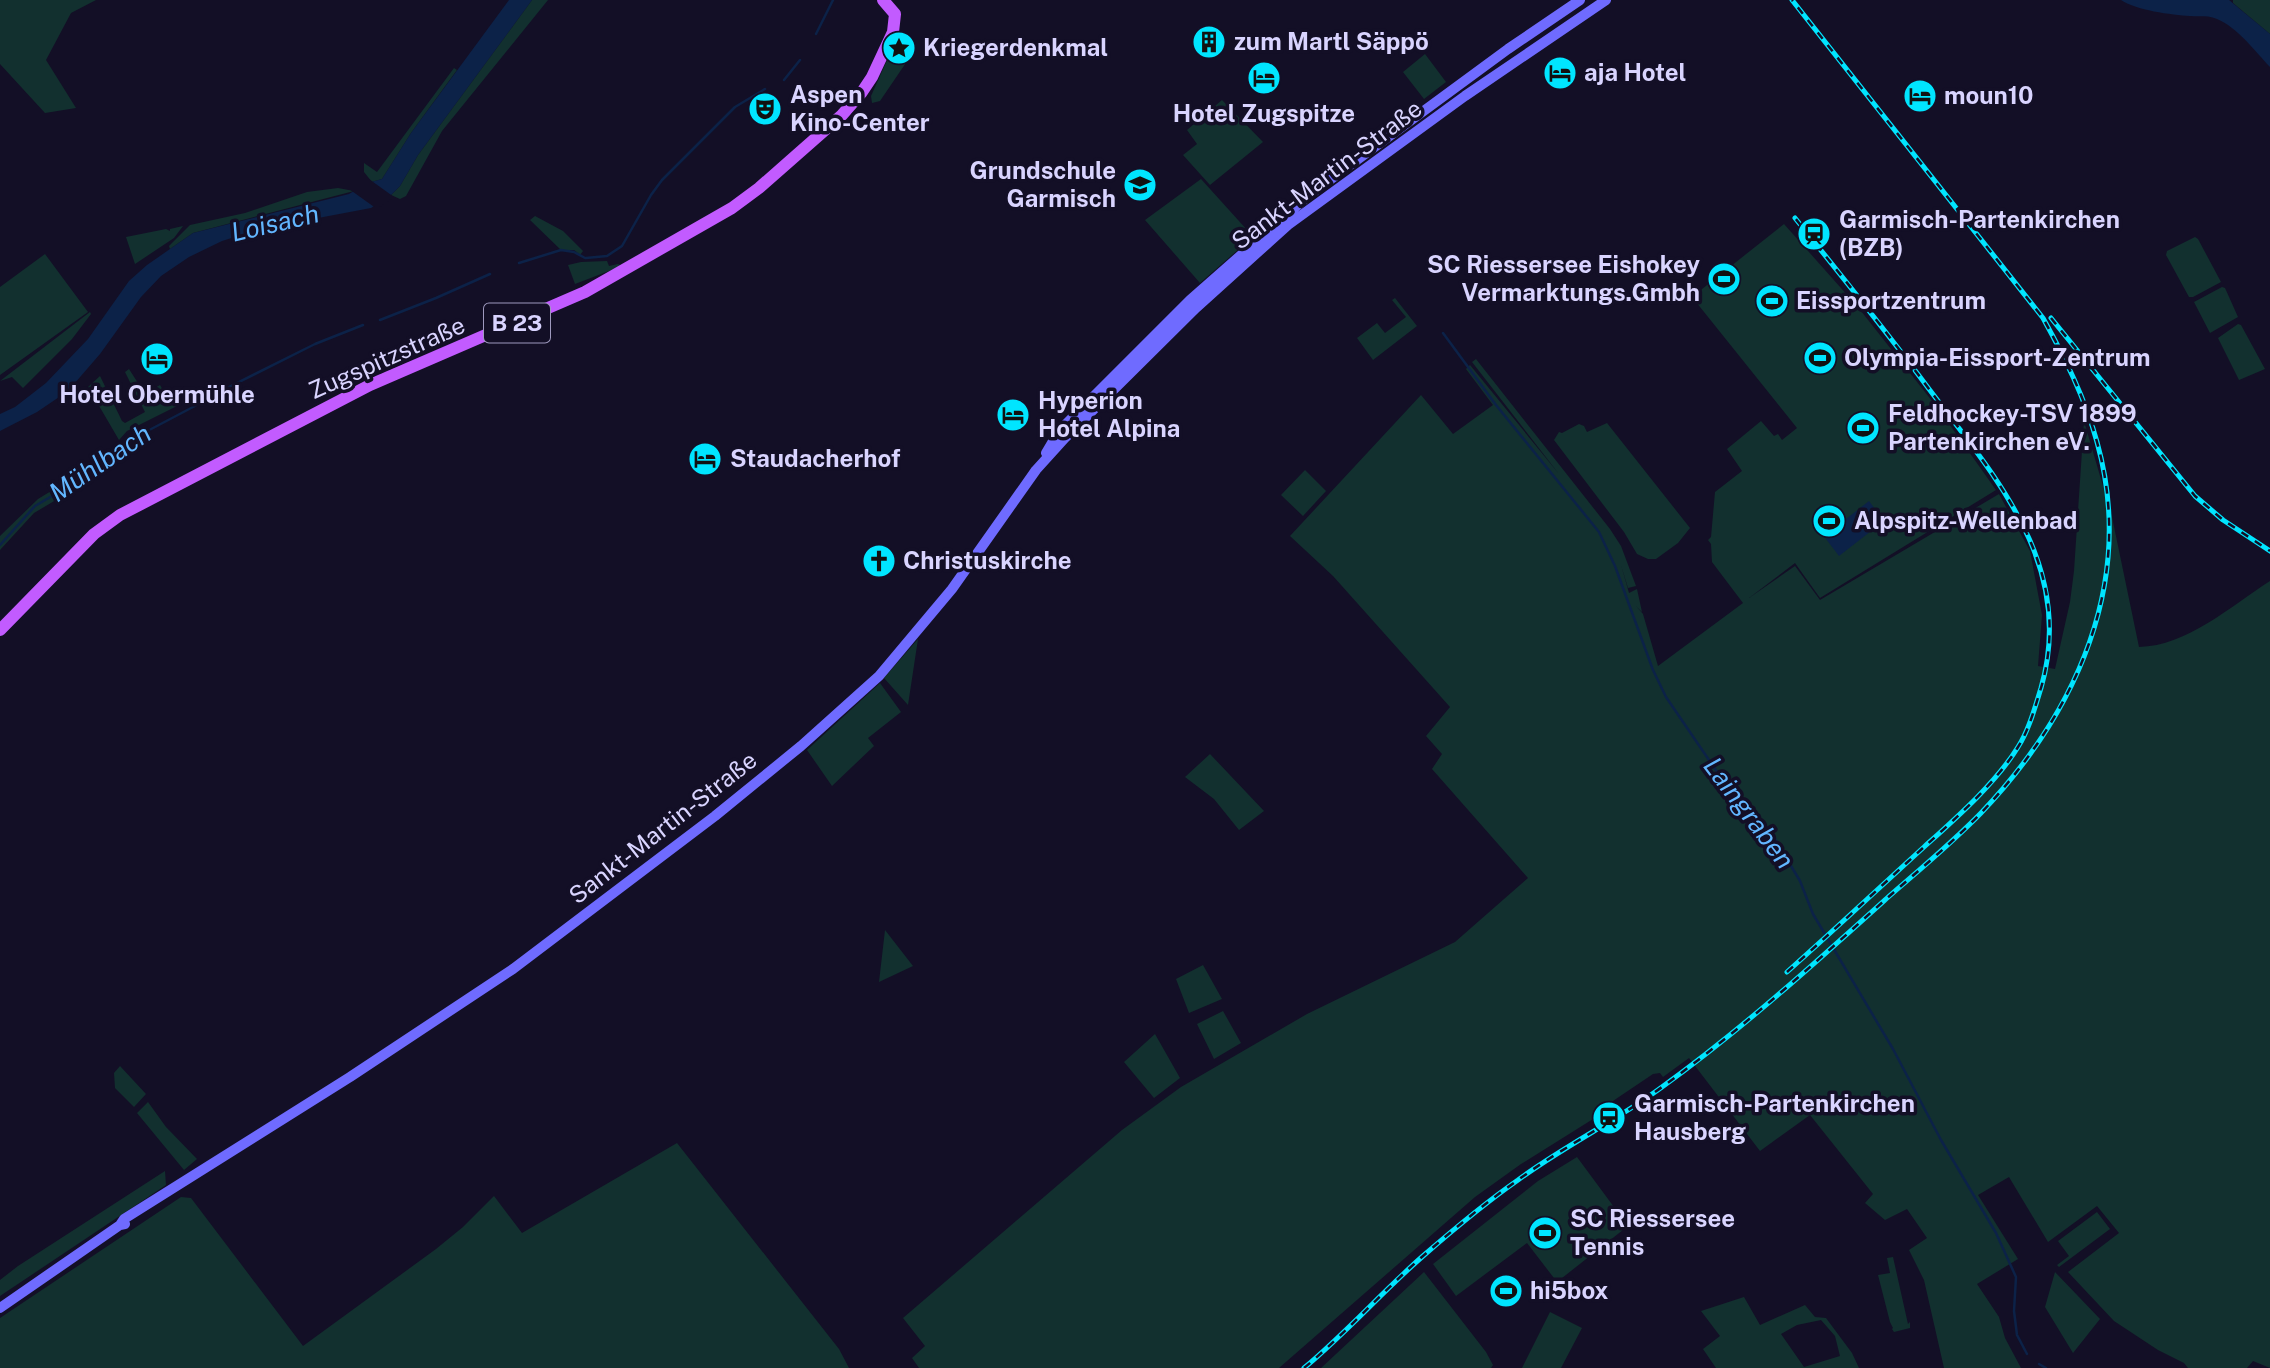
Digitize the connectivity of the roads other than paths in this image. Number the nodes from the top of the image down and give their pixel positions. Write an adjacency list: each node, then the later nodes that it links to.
1 (883, 0): 5 (main road, Zugspitzstraße / B 23)
2 (1580, 0): 4 (main road, Sankt-Martin-Straße)
3 (1606, 0): 4 (main road, Sankt-Martin-Straße)
4 (1036, 470): 6 (main road, Sankt-Martin-Straße)
5 (0, 630)
6 (0, 1308)

